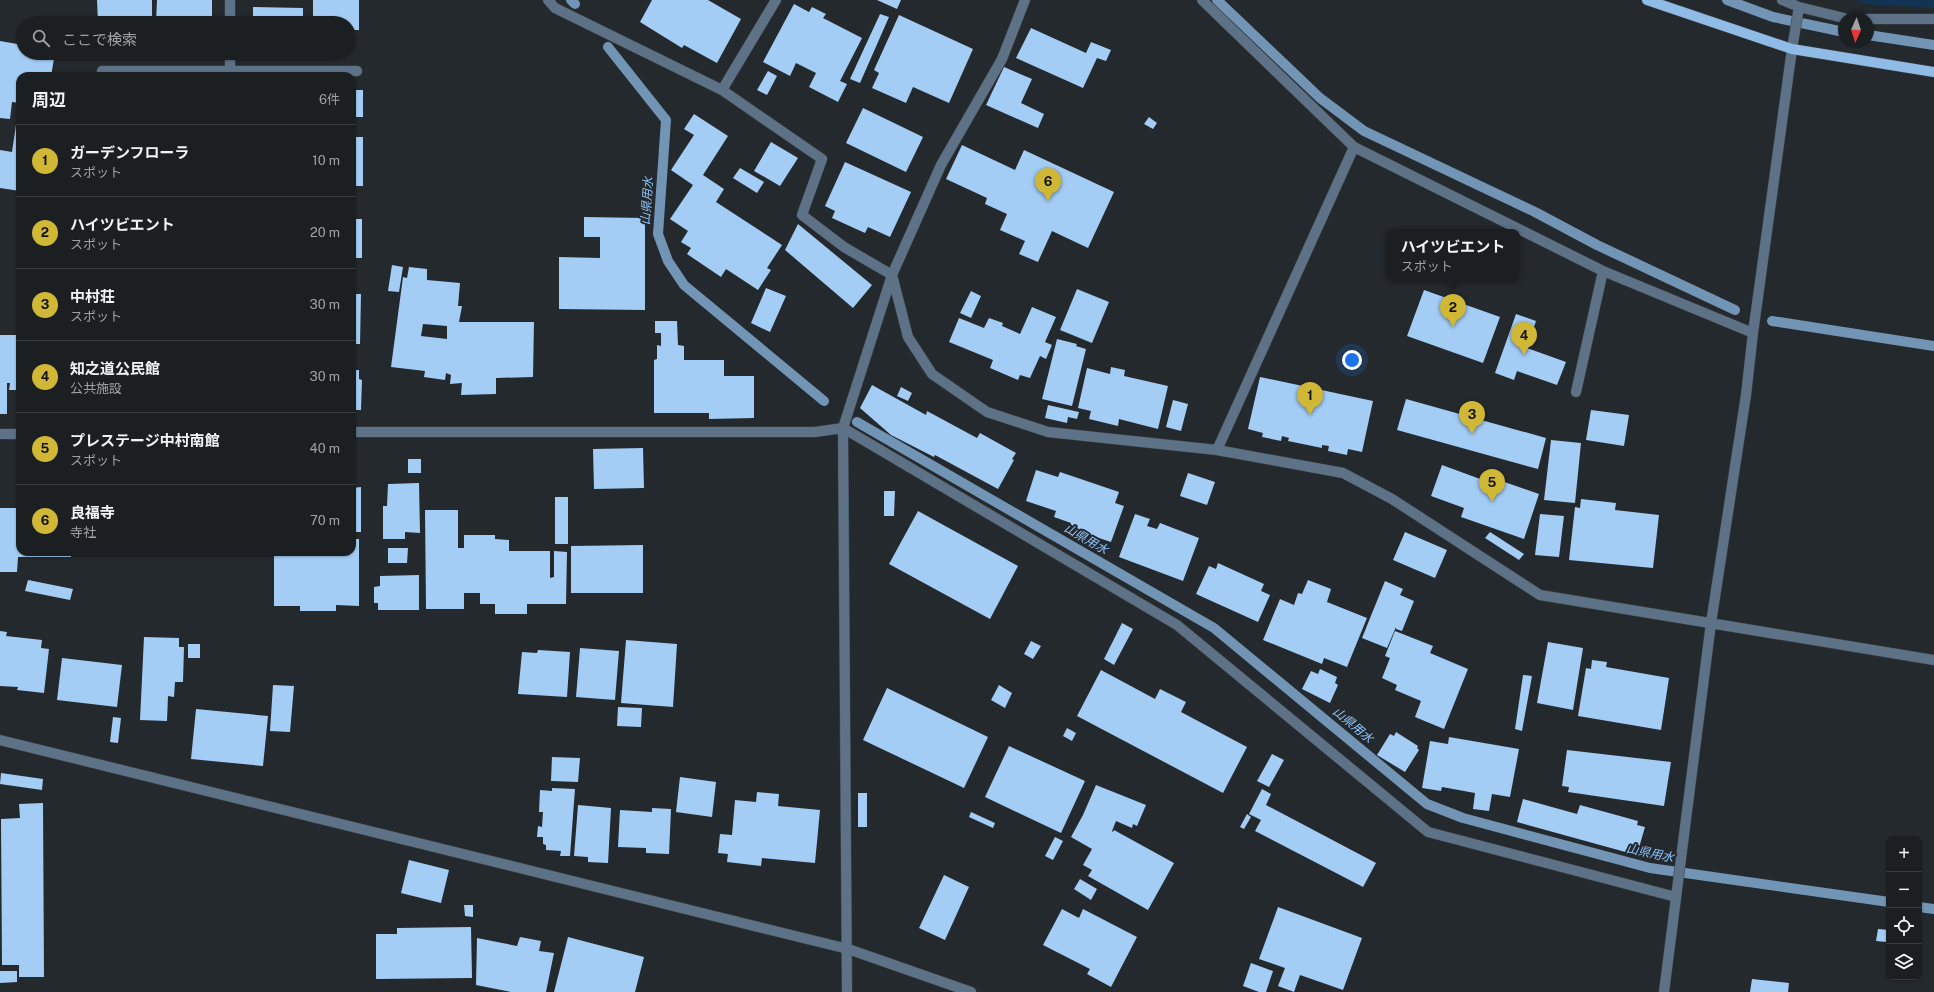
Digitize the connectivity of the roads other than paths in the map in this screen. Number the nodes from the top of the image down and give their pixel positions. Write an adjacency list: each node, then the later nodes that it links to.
1 (230, 0): 9 (street)
2 (548, 0): 19 (street)
3 (776, 0): 19 (street)
4 (1025, 0): 24 (street)
5 (1202, 0): 20 (street)
6 (1647, 0): 13 (main road)
7 (1782, 0): 8 (street)
8 (1799, 7): 10 (street); 13 (street)
9 (230, 16)
10 (1838, 17)
11 (1874, 19): 12 (street)
12 (1934, 19)
13 (1792, 49): 18 (main road); 25 (street)
14 (230, 60): 15 (street)
15 (230, 71): 16 (street); 17 (street)
16 (357, 71)
17 (102, 72)
18 (1934, 72)
19 (722, 90): 24 (street)
20 (1354, 147): 21 (street); 31 (street)
21 (1519, 229)
22 (1520, 230): 23 (street)
23 (1603, 271): 25 (street); 26 (street)
24 (892, 275): 27 (street); 31 (street)
25 (1753, 333): 32 (street)
26 (1576, 392)
27 (842, 428): 28 (street); 35 (street); 36 (street)
28 (356, 432)
29 (0, 434): 30 (street)
30 (16, 434)
31 (1217, 450): 32 (street)
32 (1712, 623): 33 (street); 35 (street)
33 (1934, 660)
34 (0, 740): 36 (street)
35 (1676, 897): 39 (street)
36 (848, 949): 37 (street); 38 (street)
37 (847, 992)
38 (971, 992)
39 (1664, 992)

